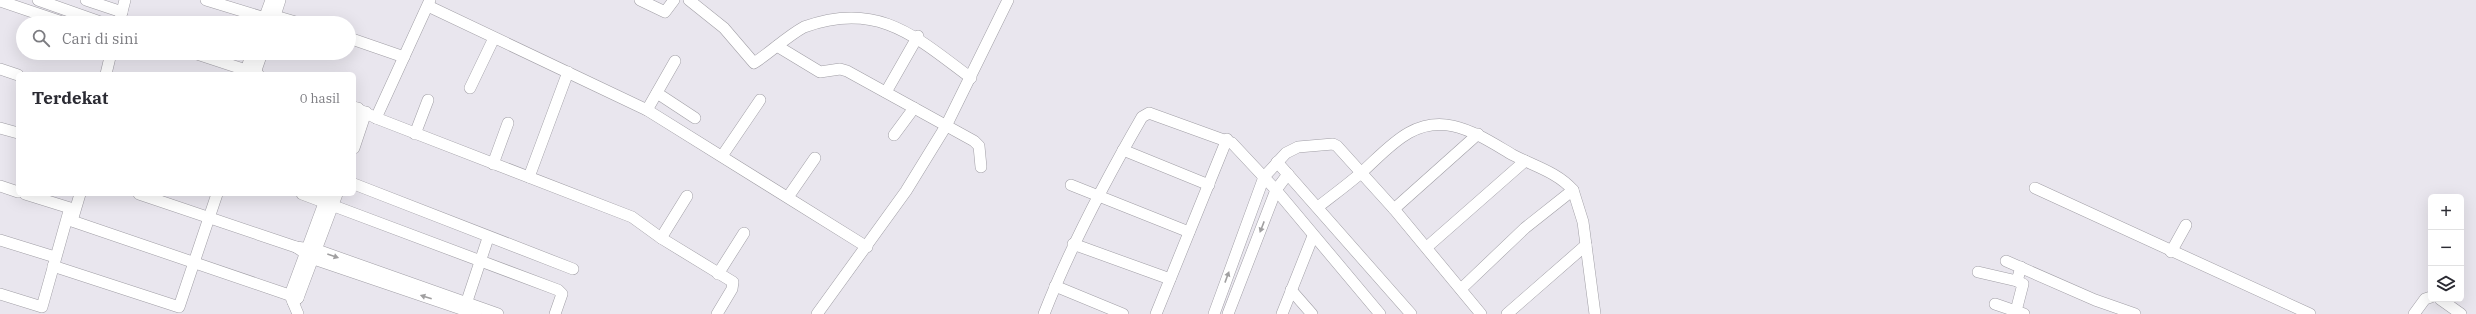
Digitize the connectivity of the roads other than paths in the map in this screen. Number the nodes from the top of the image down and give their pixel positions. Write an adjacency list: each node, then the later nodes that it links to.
1 (38, 0): 14 (street)
2 (86, 0): 15 (street)
3 (126, 0): 16 (street)
4 (206, 0): 17 (street)
5 (271, 0): 18 (street)
6 (280, 0): 19 (street)
7 (640, 0): 8 (street)
8 (674, 0)
9 (689, 0): 23 (street)
10 (1008, 0): 35 (street)
11 (0, 1): 13 (street)
12 (429, 3): 21 (street); 24 (street)
13 (44, 16)
14 (83, 16)
15 (116, 16)
16 (121, 16)
17 (256, 16)
18 (269, 16)
19 (271, 16)
20 (918, 36): 23 (street); 35 (street); 37 (street)
21 (494, 38): 33 (street); 36 (street)
22 (356, 40): 24 (street)
23 (777, 46): 37 (street)
24 (404, 57): 44 (street)
25 (109, 60): 31 (street)
26 (216, 60): 32 (street)
27 (252, 60): 32 (street)
28 (259, 60): 32 (street)
29 (675, 61): 38 (street)
30 (0, 70): 34 (street)
31 (106, 72)
32 (253, 72)
33 (568, 72): 43 (street); 64 (street)
34 (16, 74)
35 (972, 75): 47 (street)
36 (470, 88)
37 (886, 92): 41 (street)
38 (657, 93): 43 (street); 45 (street)
39 (428, 100): 51 (street)
40 (760, 100): 56 (street)
41 (914, 108): 47 (street); 53 (street)
42 (359, 109): 44 (street); 50 (street)
43 (647, 110): 56 (street)
44 (376, 118): 51 (street)
45 (695, 118)
46 (508, 123): 60 (street)
47 (946, 126): 61 (street); 97 (street)
48 (0, 128): 49 (street)
49 (16, 132)
50 (356, 132)
51 (415, 134): 60 (street)
52 (1478, 134): 58 (street); 62 (street); 86 (street)
53 (894, 135)
54 (1227, 139): 55 (street); 65 (street); 68 (street)
55 (1123, 150): 68 (street); 81 (street)
56 (722, 156): 82 (street)
57 (815, 158): 82 (street)
58 (1525, 161): 72 (street); 98 (street)
59 (1277, 162): 62 (street); 63 (street); 65 (street)
60 (493, 164): 64 (street)
61 (981, 167)
62 (1361, 173): 84 (street); 86 (street)
63 (1288, 174): 71 (street); 84 (street)
64 (529, 177): 93 (street)
65 (1264, 177): 71 (street); 134 (street, one-way to 65)
66 (356, 185): 92 (street)
67 (1071, 185): 81 (street)
68 (1209, 185): 89 (street)
69 (0, 186): 73 (street)
70 (2035, 188): 99 (street)
71 (1276, 190): 91 (street); 135 (street, one-way to 135)
72 (1573, 190): 96 (street); 112 (street)
73 (16, 191)
74 (31, 196): 85 (street)
75 (73, 196): 85 (street)
76 (79, 196): 104 (street)
77 (145, 196): 87 (street)
78 (216, 196): 87 (street)
79 (311, 196): 83 (street)
80 (687, 196): 93 (street)
81 (1098, 196): 89 (street); 95 (street)
82 (788, 197): 97 (street)
83 (329, 200): 100 (street); 103 (street)
84 (1318, 207): 139 (street)
85 (70, 208): 101 (street)
86 (1394, 209): 98 (street)
87 (210, 218): 100 (street); 104 (street)
88 (2186, 225): 99 (street)
89 (1189, 232): 109 (street)
90 (744, 234): 108 (street)
91 (1313, 236): 113 (street); 138 (street)
92 (488, 238): 103 (street); 106 (street)
93 (661, 238): 108 (street)
94 (0, 240): 101 (street)
95 (1073, 244): 109 (street); 111 (street)
96 (1586, 245): 122 (street); 141 (street)
97 (867, 247): 130 (street)
98 (1427, 247): 112 (street)
99 (2172, 252): 142 (street)
100 (311, 253): 116 (street); 119 (street)
101 (54, 261): 104 (street); 121 (street)
102 (2006, 261): 105 (street)
103 (480, 262): 117 (street); 128 (street)
104 (194, 263): 119 (street)
105 (2021, 267): 110 (street); 125 (street)
106 (573, 269)
107 (1978, 272): 110 (street)
108 (718, 274): 129 (street)
109 (1170, 279): 133 (street)
110 (2017, 281): 123 (street)
111 (1055, 286): 131 (street); 132 (street)
112 (1461, 289): 140 (street)
113 (1292, 290): 136 (street); 137 (street)
114 (0, 294): 121 (street)
115 (2428, 298): 143 (street)
116 (451, 300): 117 (street); 127 (street)
117 (467, 301): 124 (street)
118 (2444, 302): 144 (street)
119 (295, 304): 126 (street)
120 (1995, 304): 123 (street)
121 (41, 310)
122 (1592, 312)
123 (2020, 312)
124 (494, 313)
125 (2130, 313)
126 (309, 314)
127 (476, 314)
128 (555, 314)
129 (717, 314)
130 (817, 314)
131 (1044, 314)
132 (1123, 314)
133 (1156, 314)
134 (1214, 314)
135 (1228, 314)
136 (1282, 314)
137 (1312, 314)
138 (1380, 314)
139 (1411, 314)
140 (1481, 314)
141 (1507, 314)
142 (2310, 314)
143 (2414, 314)
144 (2460, 314)

